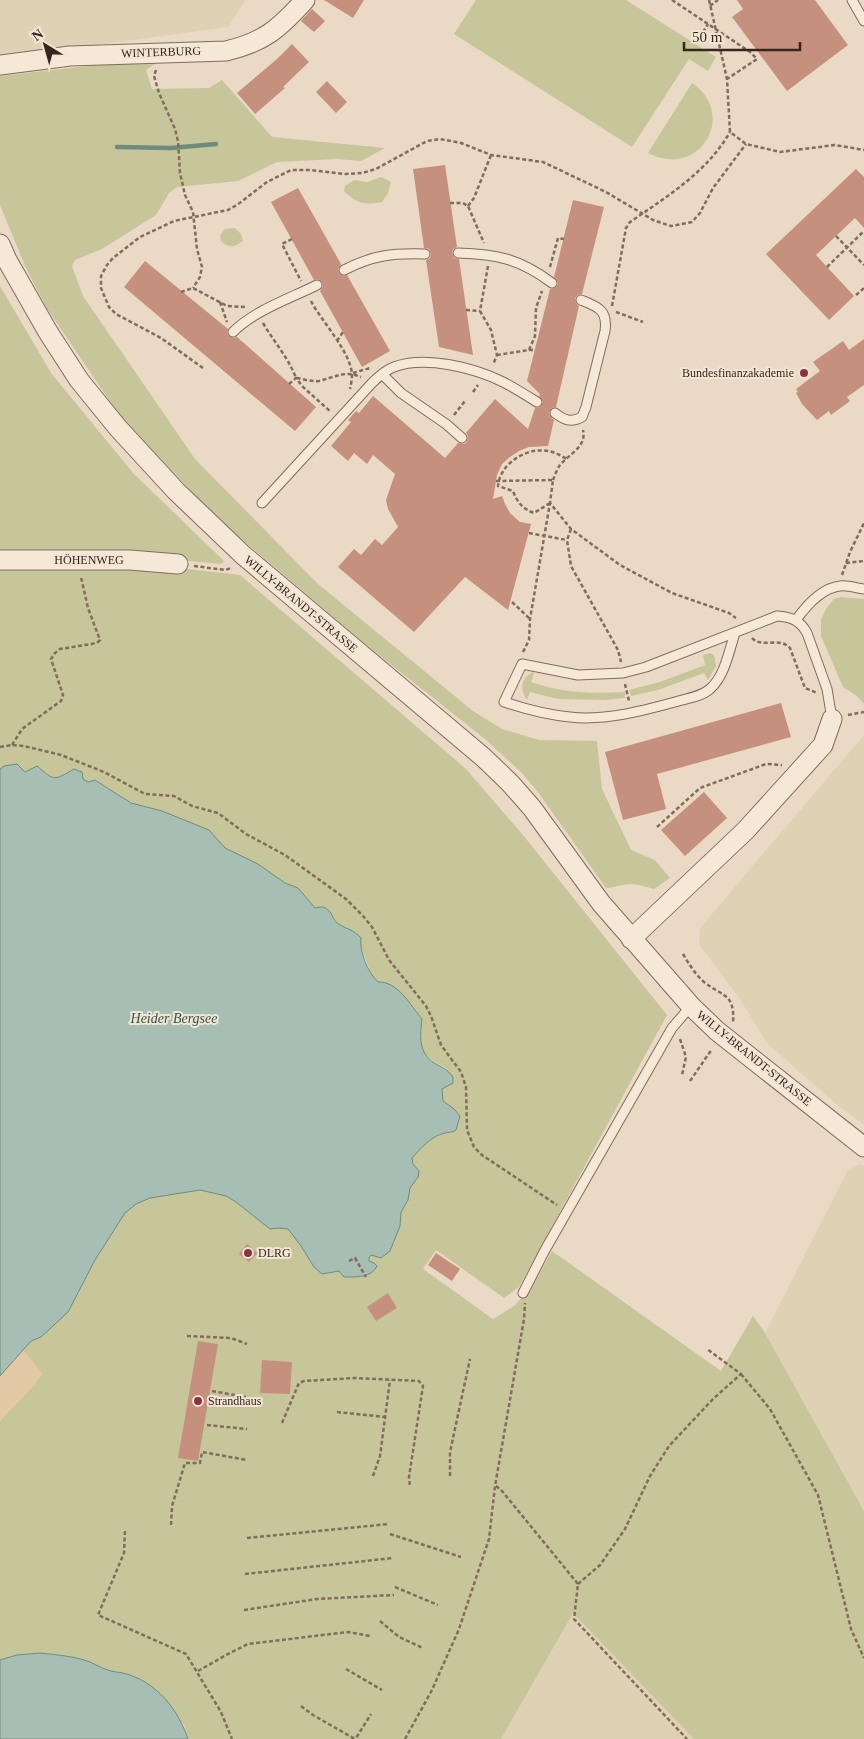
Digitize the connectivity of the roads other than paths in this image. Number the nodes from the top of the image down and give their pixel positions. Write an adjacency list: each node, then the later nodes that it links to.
1 (305, 0): 4 (street, WINTERBURG)
2 (852, 0): 3 (lane)
3 (864, 21)
4 (0, 64)
5 (0, 244): 24 (street, WILLY-BRANDT-STRASSE)
6 (458, 253): 9 (lane)
7 (425, 254): 8 (lane)
8 (344, 270)
9 (549, 281)
10 (317, 285): 12 (lane)
11 (581, 300): 15 (lane)
12 (234, 331)
13 (382, 374): 14 (lane); 16 (lane); 17 (lane)
14 (537, 402)
15 (555, 413)
16 (462, 438)
17 (262, 503)
18 (0, 560): 19 (street, HÖHENWEG)
19 (178, 564)
20 (864, 589): 21 (lane)
21 (796, 620): 22 (lane); 23 (lane)
22 (736, 633): 22 (lane)
23 (832, 719): 24 (street)
24 (631, 939): 25 (street, WILLY-BRANDT-STRASSE)
25 (691, 1006): 26 (street, WILLY-BRANDT-STRASSE); 27 (lane)
26 (864, 1147)
27 (523, 1293)

